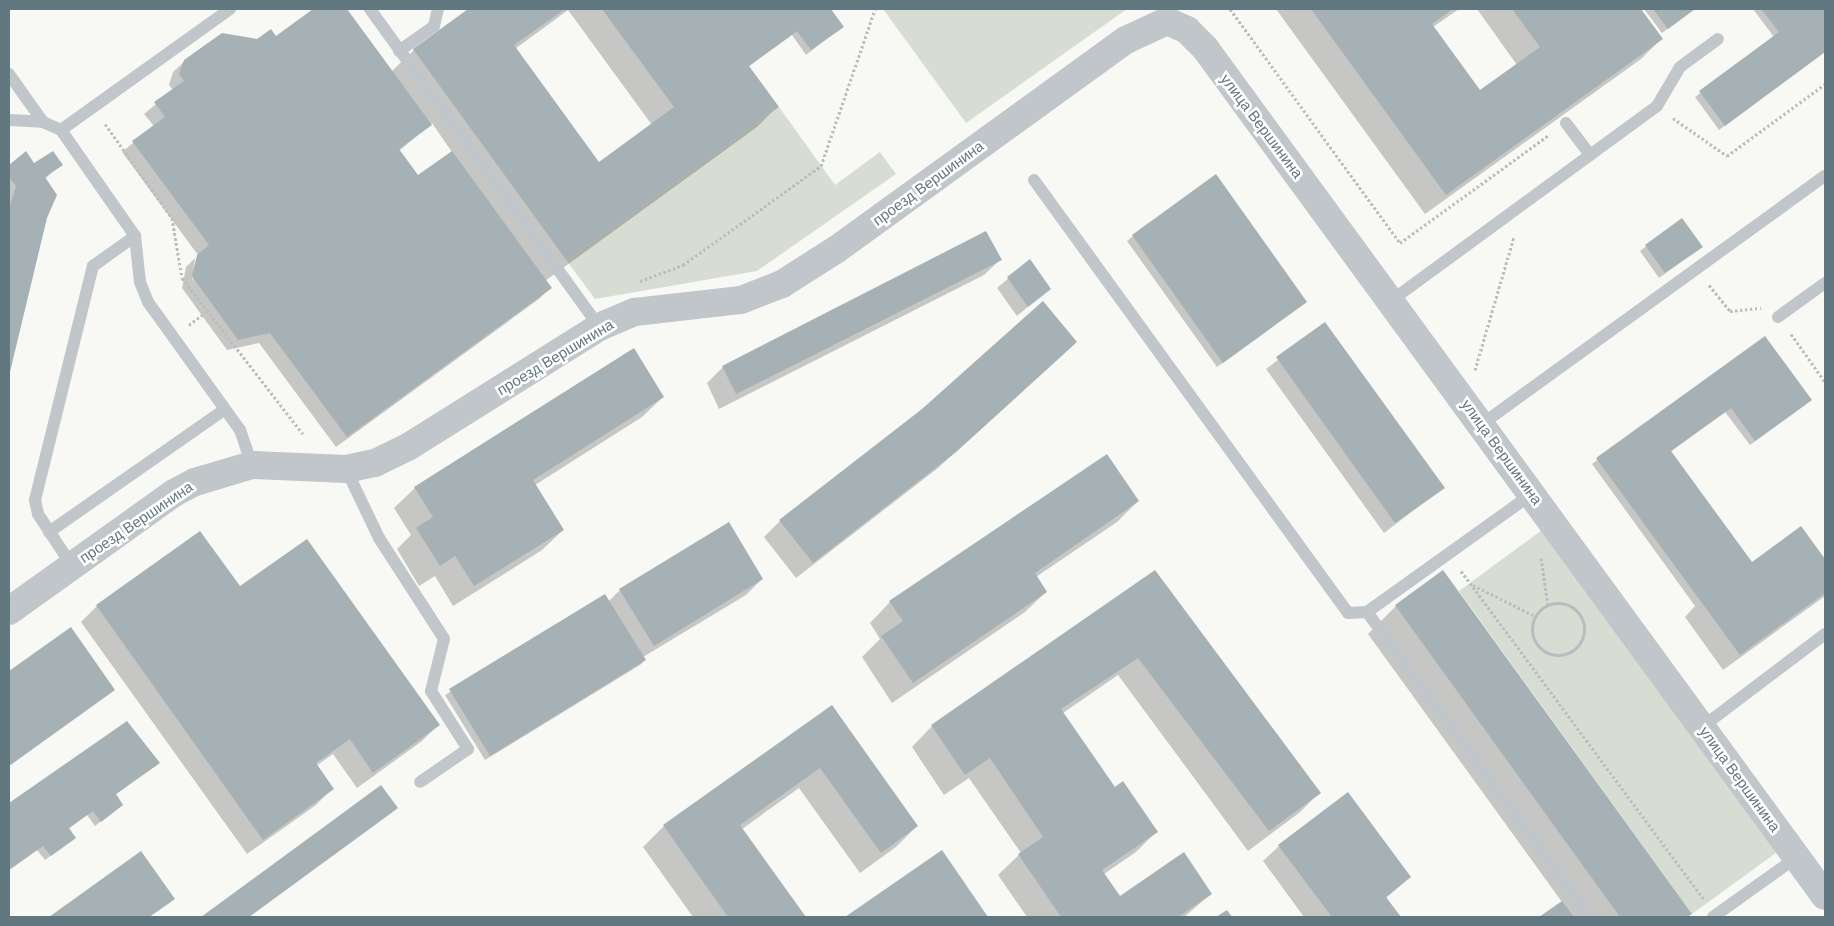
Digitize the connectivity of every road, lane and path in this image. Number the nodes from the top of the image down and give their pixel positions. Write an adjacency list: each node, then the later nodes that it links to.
1 (230, 9): 12 (lane)
2 (370, 9): 8 (lane)
3 (438, 9): 8 (lane)
4 (875, 9): 23 (path)
5 (1230, 9): 15 (path)
6 (1167, 15): 24 (street, улица Вершинина); 26 (street, проезд Вершинина)
7 (1718, 39): 11 (lane)
8 (398, 51): 26 (lane)
9 (9, 74): 14 (lane)
10 (1825, 84): 11 (path)
11 (1656, 106): 17 (lane)
12 (93, 107): 16 (lane); 30 (path)
13 (9, 120): 14 (lane)
14 (43, 122): 16 (lane)
15 (1566, 123): 17 (lane)
16 (62, 130): 21 (lane)
17 (1590, 156): 20 (lane)
18 (1825, 176): 29 (lane)
19 (1034, 180): 39 (lane)
20 (1524, 204): 24 (lane); 27 (path)
21 (135, 236): 28 (lane); 34 (lane)
22 (1825, 283): 25 (lane)
23 (630, 285)
24 (1392, 300): 29 (street, улица Вершинина)
25 (1778, 317)
26 (599, 327): 32 (street, проезд Вершинина)
27 (1474, 375)
28 (224, 410): 31 (lane); 34 (lane)
29 (1482, 424): 33 (street, улица Вершинина)
30 (303, 434)
31 (252, 464): 32 (street, проезд Вершинина); 36 (street, проезд Вершинина)
32 (346, 469): 43 (lane)
33 (1532, 494): 35 (lane); 42 (street, улица Вершинина)
34 (49, 532): 36 (lane)
35 (1449, 554): 37 (path); 39 (lane)
36 (72, 566): 38 (street, проезд Вершинина)
37 (1471, 584): 40 (path); 46 (path)
38 (9, 610)
39 (1367, 612): 47 (lane)
40 (1535, 616): 40 (path)
41 (1825, 634): 42 (lane)
42 (1702, 727): 44 (street, улица Вершинина)
43 (420, 782)
44 (1797, 856): 45 (street, улица Вершинина); 46 (lane)
45 (1825, 896)
46 (1714, 916)
47 (1590, 917)

